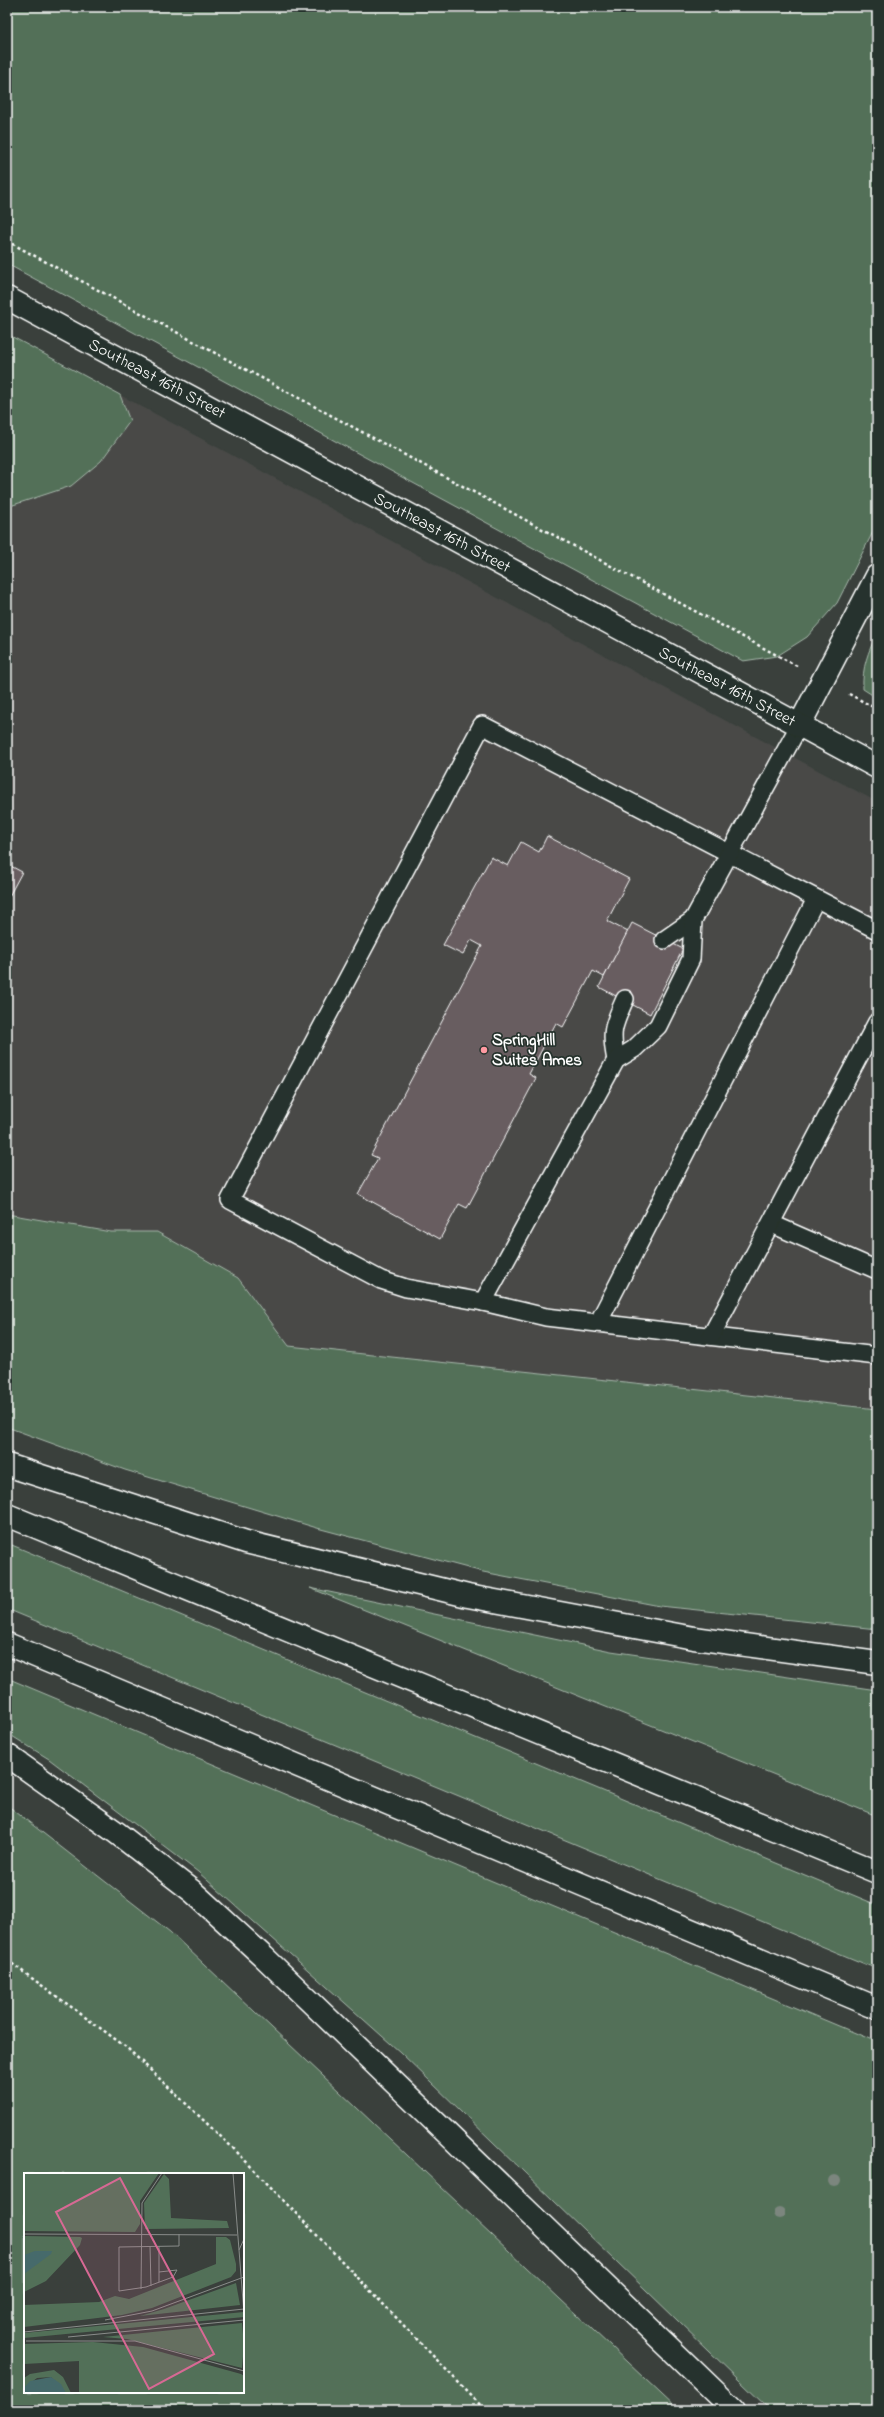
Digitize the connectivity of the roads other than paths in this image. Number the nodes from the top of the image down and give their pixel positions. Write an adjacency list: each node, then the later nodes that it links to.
1 (7, 298): 3 (main road, Southeast 16th Street)
2 (877, 576): 3 (main road)
3 (799, 726): 4 (main road, Southeast 16th Street); 5 (lane)
4 (877, 768)
5 (730, 854): 6 (lane); 7 (lane); 15 (lane)
6 (816, 899): 8 (lane); 16 (lane)
7 (694, 920): 9 (lane); 12 (lane)
8 (877, 930)
9 (664, 940)
10 (625, 1000): 12 (lane)
11 (877, 1022): 13 (lane)
12 (616, 1060): 15 (lane)
13 (772, 1224): 14 (lane); 17 (lane)
14 (877, 1270)
15 (483, 1302): 16 (lane)
16 (598, 1323): 17 (lane)
17 (711, 1336): 18 (lane)
18 (877, 1356)
19 (7, 1465): 22 (main road)
20 (7, 1515): 24 (main road)
21 (7, 1644): 25 (main road)
22 (877, 1662)
23 (7, 1755): 26 (main road)
24 (877, 1872)
25 (877, 2008)
26 (734, 2410)

